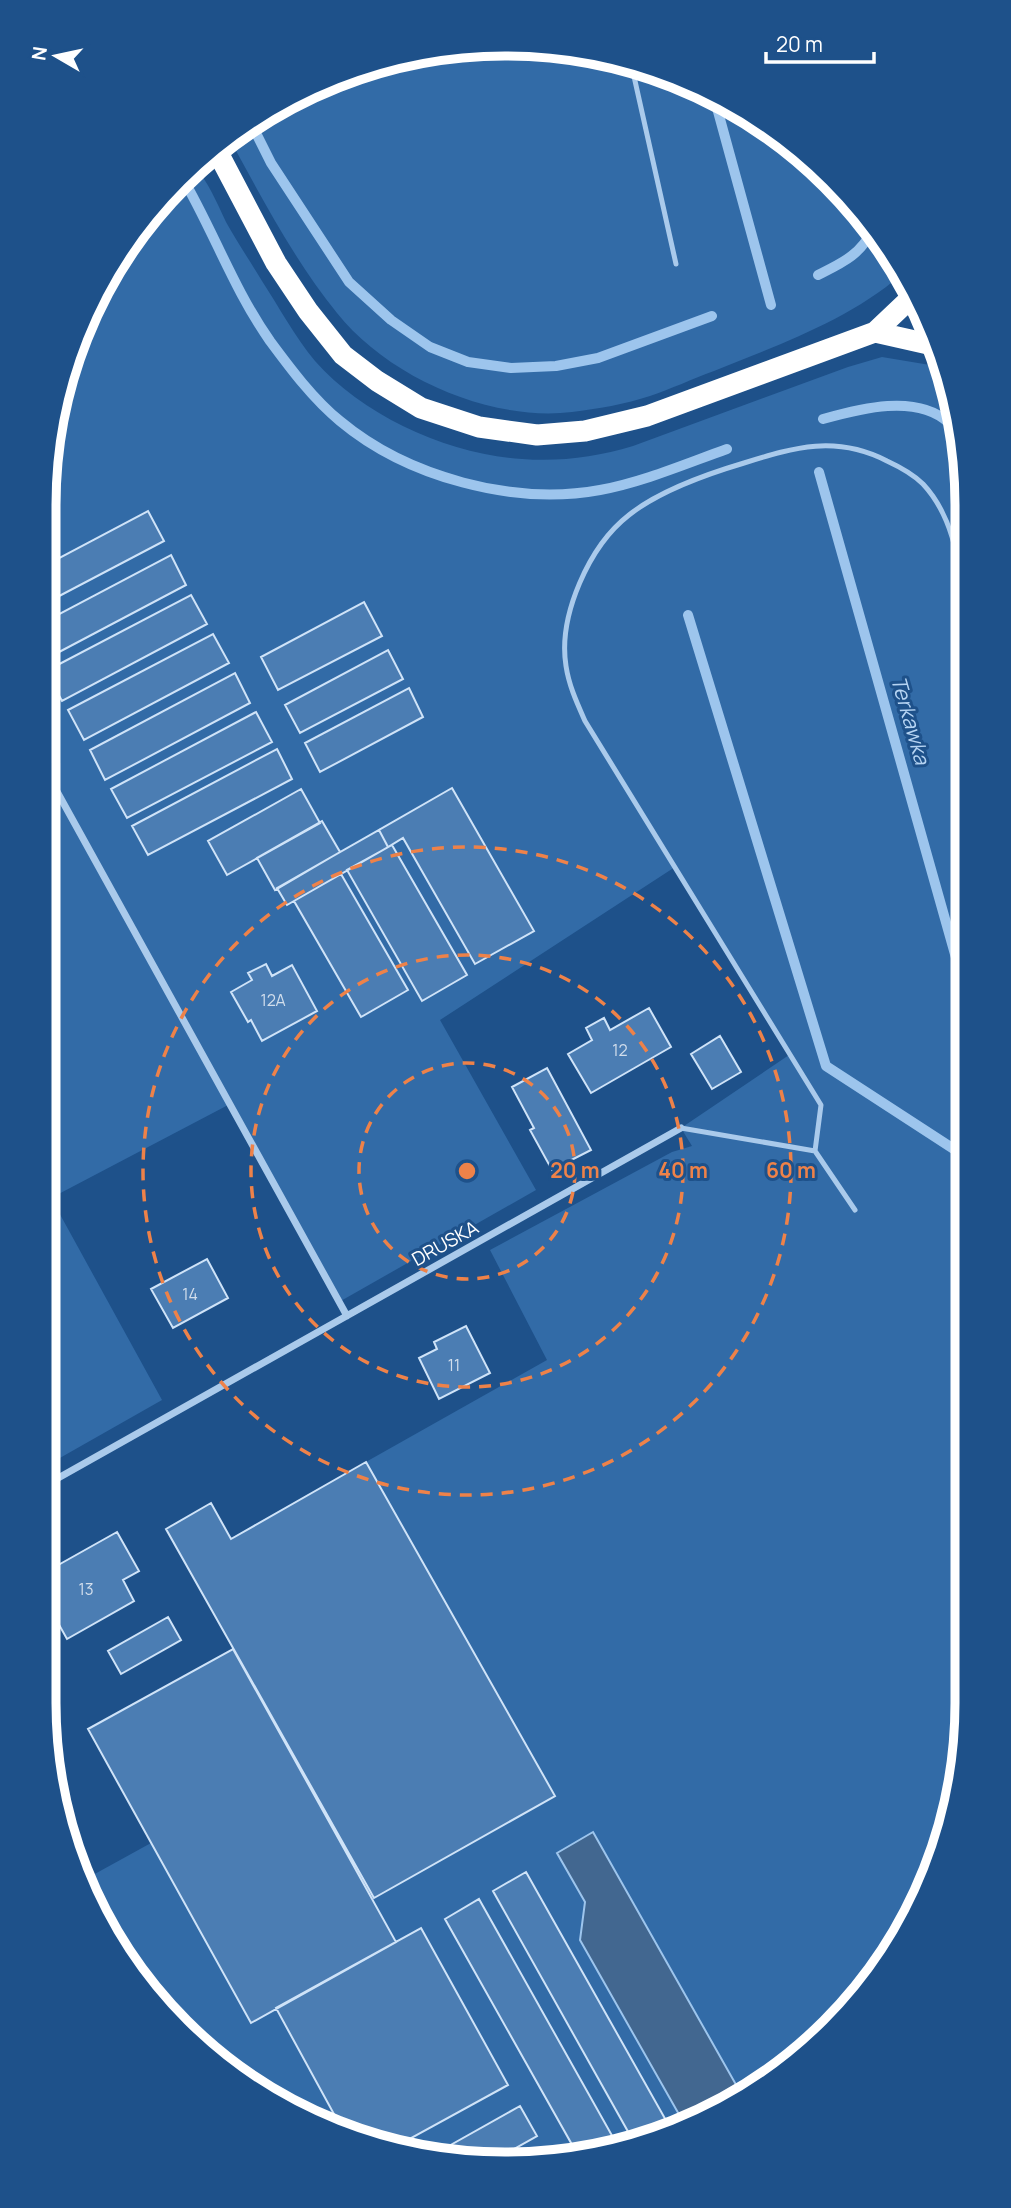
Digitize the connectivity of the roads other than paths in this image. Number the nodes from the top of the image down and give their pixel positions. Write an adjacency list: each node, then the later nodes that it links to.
1 (634, 75): 3 (lane)
2 (218, 161): 5 (highway)
3 (676, 264)
4 (906, 302): 5 (highway)
5 (875, 332): 6 (highway)
6 (925, 343)
7 (955, 548): 10 (lane)
8 (56, 790): 12 (street)
9 (681, 1128): 10 (lane, DRUSKA); 12 (street, DRUSKA)
10 (815, 1151): 11 (lane)
11 (855, 1210)
12 (347, 1316): 13 (street, DRUSKA)
13 (56, 1479)

